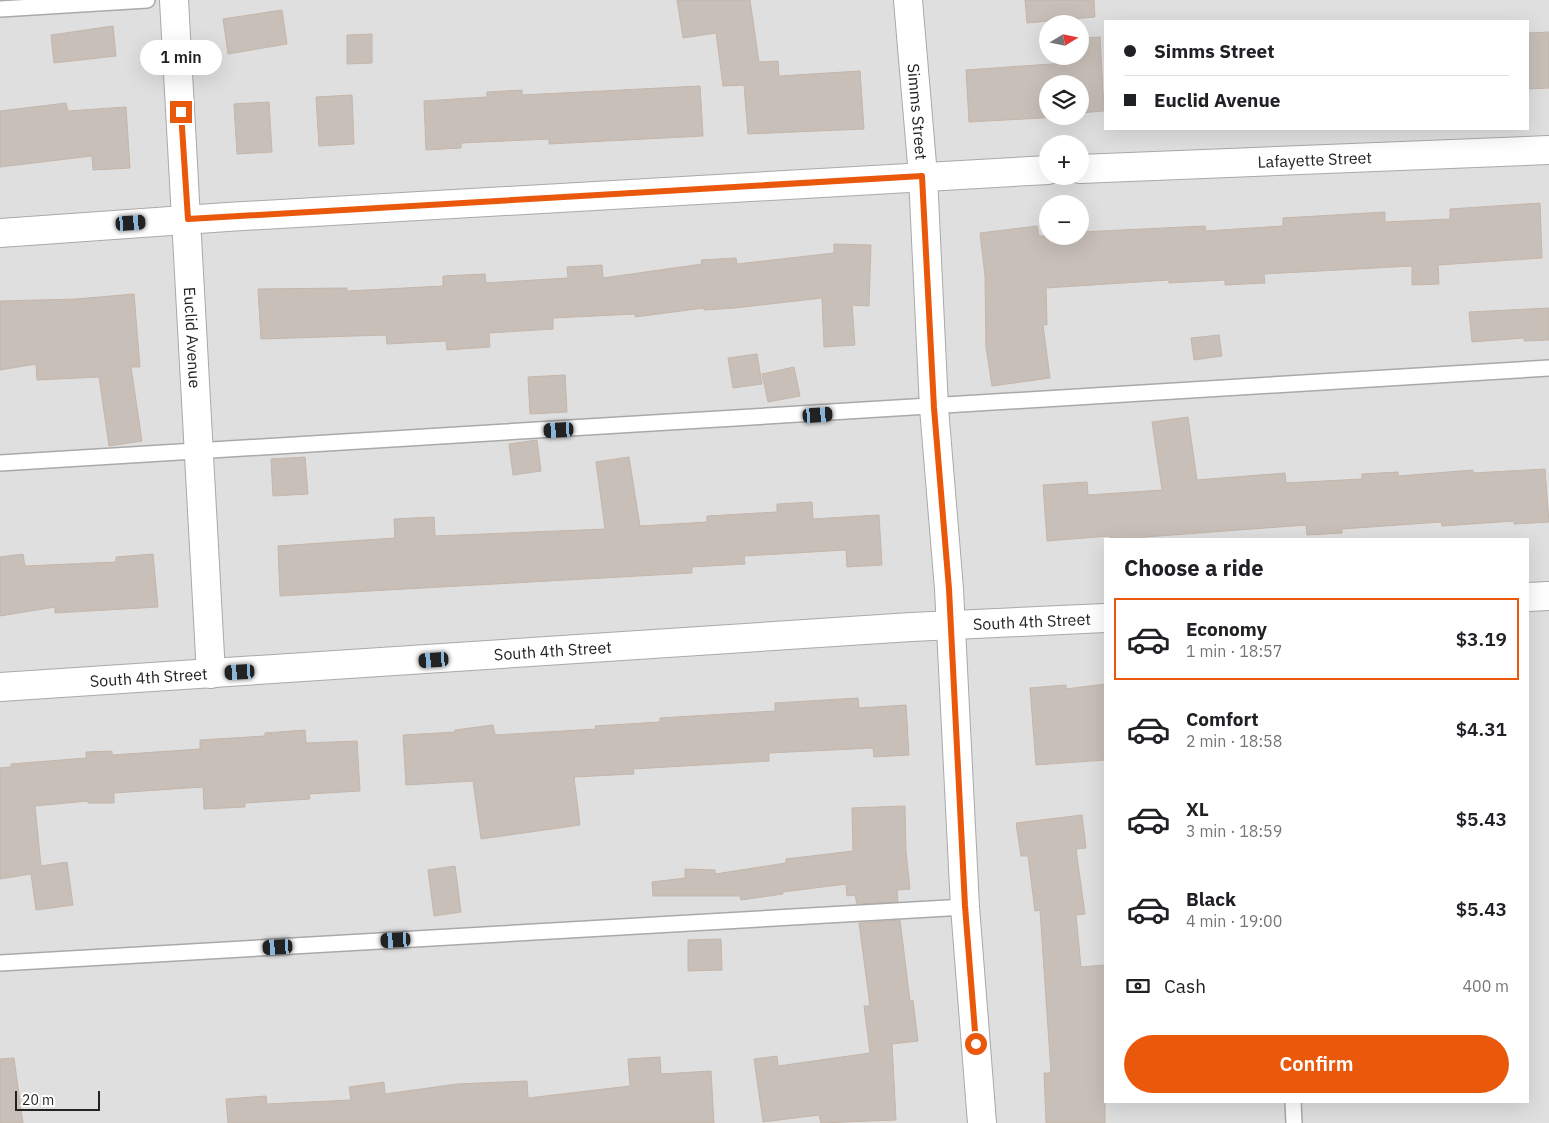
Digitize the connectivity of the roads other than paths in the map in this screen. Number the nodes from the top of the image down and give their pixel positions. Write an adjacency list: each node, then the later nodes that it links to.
1 (147, 0): 4 (lane)
2 (174, 0): 9 (street, Euclid Avenue)
3 (908, 0): 8 (street, Simms Street)
4 (0, 9)
5 (1549, 150): 6 (street, Lafayette Street)
6 (1089, 169)
7 (1039, 170): 8 (street)
8 (922, 176): 9 (street); 12 (street, Simms Street)
9 (188, 219): 10 (street); 13 (street, Euclid Avenue)
10 (0, 233)
11 (1549, 368): 12 (lane)
12 (934, 408): 13 (lane); 18 (street, Simms Street)
13 (199, 452): 14 (lane); 19 (street, Euclid Avenue)
14 (0, 463)
15 (1549, 596): 16 (street)
16 (1529, 597)
17 (1104, 618): 18 (street, South 4th Street)
18 (951, 626): 19 (street, South 4th Street); 21 (street, Simms Street)
19 (211, 674): 20 (street, South 4th Street)
20 (0, 687)
21 (965, 906): 22 (lane); 24 (street, Simms Street)
22 (0, 963)
23 (1293, 1103): 25 (lane)
24 (982, 1123)
25 (1294, 1123)

